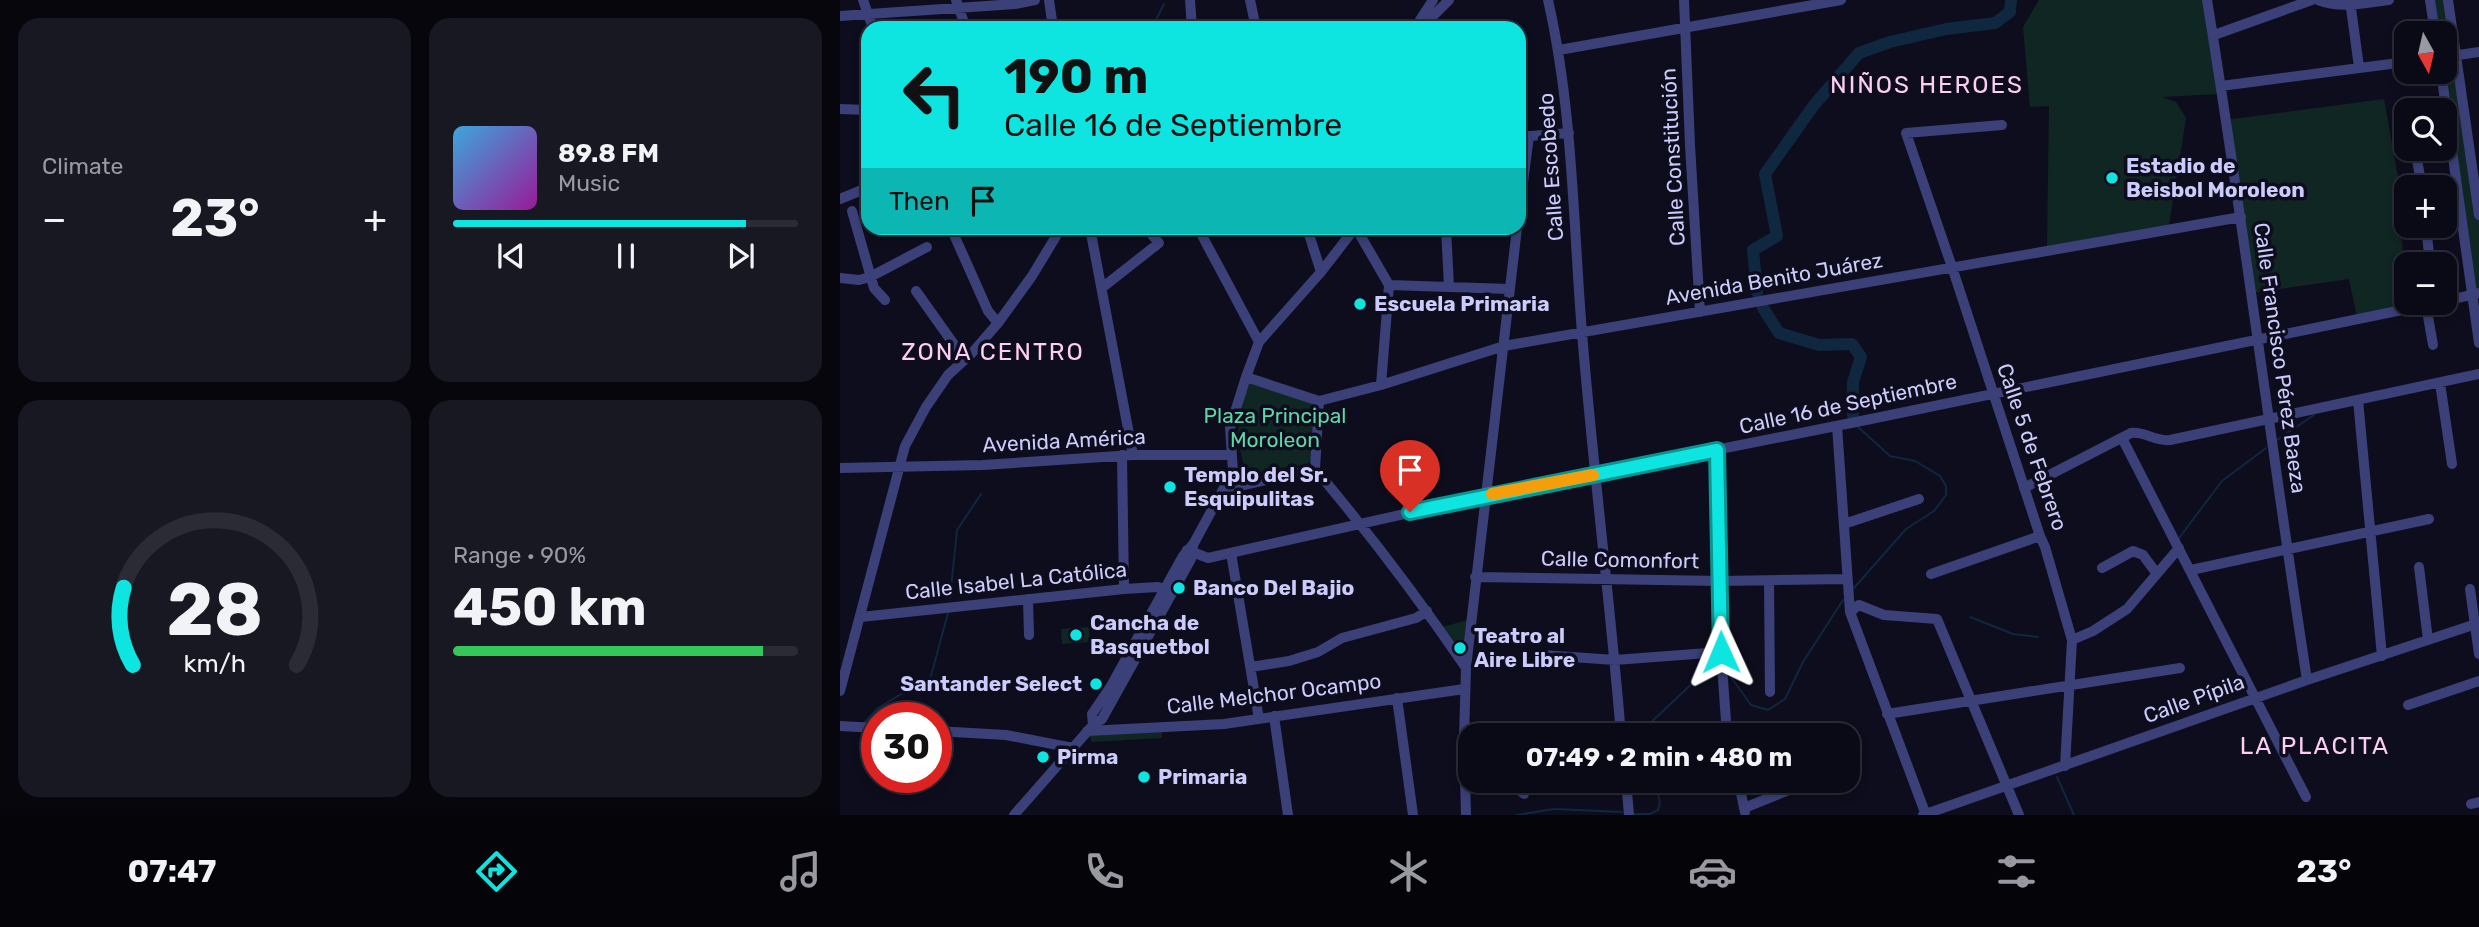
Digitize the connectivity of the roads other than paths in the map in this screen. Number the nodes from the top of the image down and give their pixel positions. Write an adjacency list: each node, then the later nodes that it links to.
1 (977, 0): 19 (street)
2 (1035, 0): 18 (street)
3 (1049, 0): 26 (street)
4 (1190, 0): 27 (street)
5 (1250, 0): 28 (street)
6 (1433, 0): 29 (street)
7 (1449, 0): 30 (street)
8 (1548, 0): 35 (street, Calle Escobedo)
9 (1684, 0): 33 (street, Calle Constitución)
10 (1764, 0): 23 (street)
11 (1840, 0): 23 (street)
12 (2312, 0): 34 (street)
13 (2318, 0): 20 (street)
14 (2389, 0): 20 (street)
15 (2430, 0): 31 (street)
16 (2448, 0): 32 (street)
17 (2210, 1): 34 (street, Calle Francisco Pérez Baeza)
18 (1023, 2): 19 (street)
19 (957, 3): 21 (street); 25 (street)
20 (2350, 3): 39 (street)
21 (865, 7): 22 (street); 24 (street)
22 (840, 10)
23 (1763, 15): 33 (street)
24 (840, 16)
25 (963, 21)
26 (1052, 21)
27 (1192, 21)
28 (1254, 21)
29 (1420, 21)
30 (1427, 21)
31 (2433, 21)
32 (2449, 21)
33 (1686, 29): 35 (street); 77 (street, Calle Constitución)
34 (2214, 35): 42 (street, Calle Francisco Pérez Baeza)
35 (1559, 50): 46 (street, Calle Escobedo)
36 (2479, 52): 37 (street)
37 (2457, 55)
38 (2394, 63): 39 (street)
39 (2359, 67): 42 (street)
40 (2443, 84): 73 (street)
41 (2455, 84): 51 (street)
42 (2221, 86): 52 (street, Calle Francisco Pérez Baeza)
43 (840, 109): 44 (street)
44 (861, 110)
45 (2003, 125): 64 (street, Calle 5 de Febrero)
46 (1569, 133): 47 (street); 80 (street, Calle Escobedo)
47 (1526, 137)
48 (861, 190): 49 (street)
49 (840, 199)
50 (852, 211): 66 (street)
51 (2479, 215)
52 (2241, 217): 64 (street, Avenida Benito Juárez); 81 (street, Calle Francisco Pérez Baeza)
53 (954, 235): 79 (street)
54 (1056, 235): 79 (street)
55 (1092, 235): 69 (street)
56 (1152, 235): 69 (street)
57 (1202, 235): 82 (street)
58 (1309, 235): 65 (street)
59 (1350, 235): 65 (street)
60 (1359, 235): 68 (street)
61 (1446, 235): 70 (street)
62 (1516, 235): 71 (street)
63 (927, 247): 66 (street)
64 (1952, 267): 77 (street, Avenida Benito Juárez); 91 (street, Calle 5 de Febrero)
65 (1321, 272): 82 (street)
66 (870, 277): 67 (street); 75 (street)
67 (840, 278)
68 (1389, 285): 70 (street); 90 (street)
69 (1103, 287): 98 (street)
70 (1449, 287): 71 (street)
71 (1509, 289): 85 (street)
72 (916, 292): 86 (street)
73 (2475, 294): 74 (street); 83 (street)
74 (2457, 298)
75 (885, 300)
76 (2394, 310): 81 (street, Calle 16 de Septiembre)
77 (1700, 312): 80 (street, Avenida Benito Juárez)
78 (2433, 315): 84 (street)
79 (998, 323): 86 (street)
80 (1582, 333): 85 (street, Avenida Benito Juárez); 104 (street, Calle Escobedo)
81 (2259, 340): 91 (street, Calle 16 de Septiembre); 94 (street, Calle Francisco Pérez Baeza)
82 (1259, 342): 88 (street)
83 (2479, 343)
84 (2433, 345)
85 (1504, 346): 90 (street, Avenida Benito Juárez); 107 (street)
86 (965, 360): 101 (street)
87 (2479, 374): 89 (street)
88 (1245, 377): 93 (street); 99 (street)
89 (2440, 383): 92 (street); 100 (street)
90 (1381, 385): 93 (street, Avenida Benito Juárez)
91 (1993, 393): 95 (street, Calle 16 de Septiembre); 106 (street, Calle 5 de Febrero)
92 (2358, 400): 94 (street); 112 (street)
93 (1319, 401): 103 (street)
94 (2270, 419): 96 (street); 116 (street, Calle Francisco Pérez Baeza)
95 (1837, 426): 97 (street, Calle 16 de Septiembre); 111 (street)
96 (2122, 438): 106 (street); 115 (street)
97 (1717, 450): 104 (street, Calle 16 de Septiembre); 125 (street)
98 (1128, 455): 99 (street, Avenida América); 101 (street, Avenida América); 128 (street)
99 (1231, 455): 105 (street)
100 (2452, 464)
101 (899, 467): 102 (street, Avenida América); 134 (street)
102 (840, 468)
103 (1315, 469): 105 (street); 110 (street)
104 (1597, 474): 107 (street, Calle 16 de Septiembre); 124 (street, Calle Escobedo)
105 (1225, 486): 114 (street)
106 (2024, 488): 113 (street, Calle 5 de Febrero)
107 (1485, 496): 110 (street, Calle 16 de Septiembre); 123 (street)
108 (1919, 499): 111 (street)
109 (2429, 519): 112 (street)
110 (1361, 523): 117 (street, Calle 16 de Septiembre); 133 (street)
111 (1844, 524): 127 (street)
112 (2370, 531): 116 (street); 144 (street)
113 (2039, 536): 121 (street); 137 (street, Calle 5 de Febrero)
114 (1191, 548): 117 (street, Calle 16 de Septiembre); 130 (street)
115 (2179, 548): 120 (street); 122 (street)
116 (2287, 549): 120 (street); 150 (street, Calle Francisco Pérez Baeza)
117 (1231, 553): 147 (street)
118 (2419, 567): 139 (street)
119 (2102, 568): 122 (street)
120 (2191, 570): 157 (street)
121 (1931, 574)
122 (2157, 574): 137 (street)
123 (1475, 577): 124 (street, Calle Comonfort); 148 (street)
124 (1608, 579): 125 (street, Calle Comonfort); 145 (street, Calle Escobedo)
125 (1721, 581): 126 (street, Calle Comonfort); 141 (street)
126 (1769, 581): 127 (street, Calle Comonfort); 155 (street)
127 (1848, 584): 132 (street)
128 (1124, 589): 130 (street, Calle Isabel La Católica); 131 (street, Calle Isabel La Católica)
129 (2470, 589): 135 (street)
130 (1169, 590): 168 (street)
131 (1028, 599): 134 (street, Calle Isabel La Católica); 136 (street)
132 (1849, 609): 158 (street); 160 (street)
133 (1427, 611): 147 (street); 148 (street)
134 (861, 617): 140 (street)
135 (2476, 624): 139 (street, Calle Pípila); 142 (street)
136 (1029, 635)
137 (2072, 639): 152 (street, Calle 5 de Febrero)
138 (840, 640): 140 (street)
139 (2428, 640): 144 (street, Calle Pípila)
140 (852, 645): 146 (street); 154 (street)
141 (1721, 652): 145 (street); 165 (street)
142 (2479, 654)
143 (1543, 655): 145 (street)
144 (2382, 656): 150 (street, Calle Pípila)
145 (1615, 660): 164 (street, Calle Escobedo)
146 (840, 665)
147 (1251, 667): 162 (street)
148 (1466, 668): 153 (street)
149 (2180, 668): 152 (street)
150 (2307, 680): 157 (street, Calle Pípila)
151 (2479, 681): 159 (street)
152 (2070, 686): 158 (street); 171 (street, Calle 5 de Febrero)
153 (1464, 689): 156 (street, Calle Melchor Ocampo); 163 (street)
154 (840, 691)
155 (1770, 692)
156 (1397, 698): 161 (street, Calle Melchor Ocampo); 181 (street)
157 (2255, 698): 171 (street, Calle Pípila); 177 (street)
158 (1973, 700): 160 (street); 172 (street)
159 (2408, 705)
160 (1887, 714): 184 (street)
161 (1274, 716): 162 (street, Calle Melchor Ocampo); 180 (street)
162 (1259, 719): 168 (street, Calle Melchor Ocampo)
163 (1466, 723)
164 (1620, 723)
165 (1726, 723)
166 (840, 726): 167 (street)
167 (861, 727)
168 (1090, 728): 170 (street)
169 (952, 732): 170 (street)
170 (1073, 748): 179 (street)
171 (2065, 766): 172 (street, Calle Pípila)
172 (2007, 785): 184 (street, Calle Pípila); 185 (street)
173 (1466, 793): 182 (street)
174 (1627, 793): 183 (street)
175 (1741, 793): 178 (street)
176 (1786, 793): 178 (street)
177 (2306, 797)
178 (1745, 812)
179 (1020, 813)
180 (1288, 815)
181 (1413, 815)
182 (1466, 815)
183 (1629, 815)
184 (1925, 815)
185 (2019, 815)

